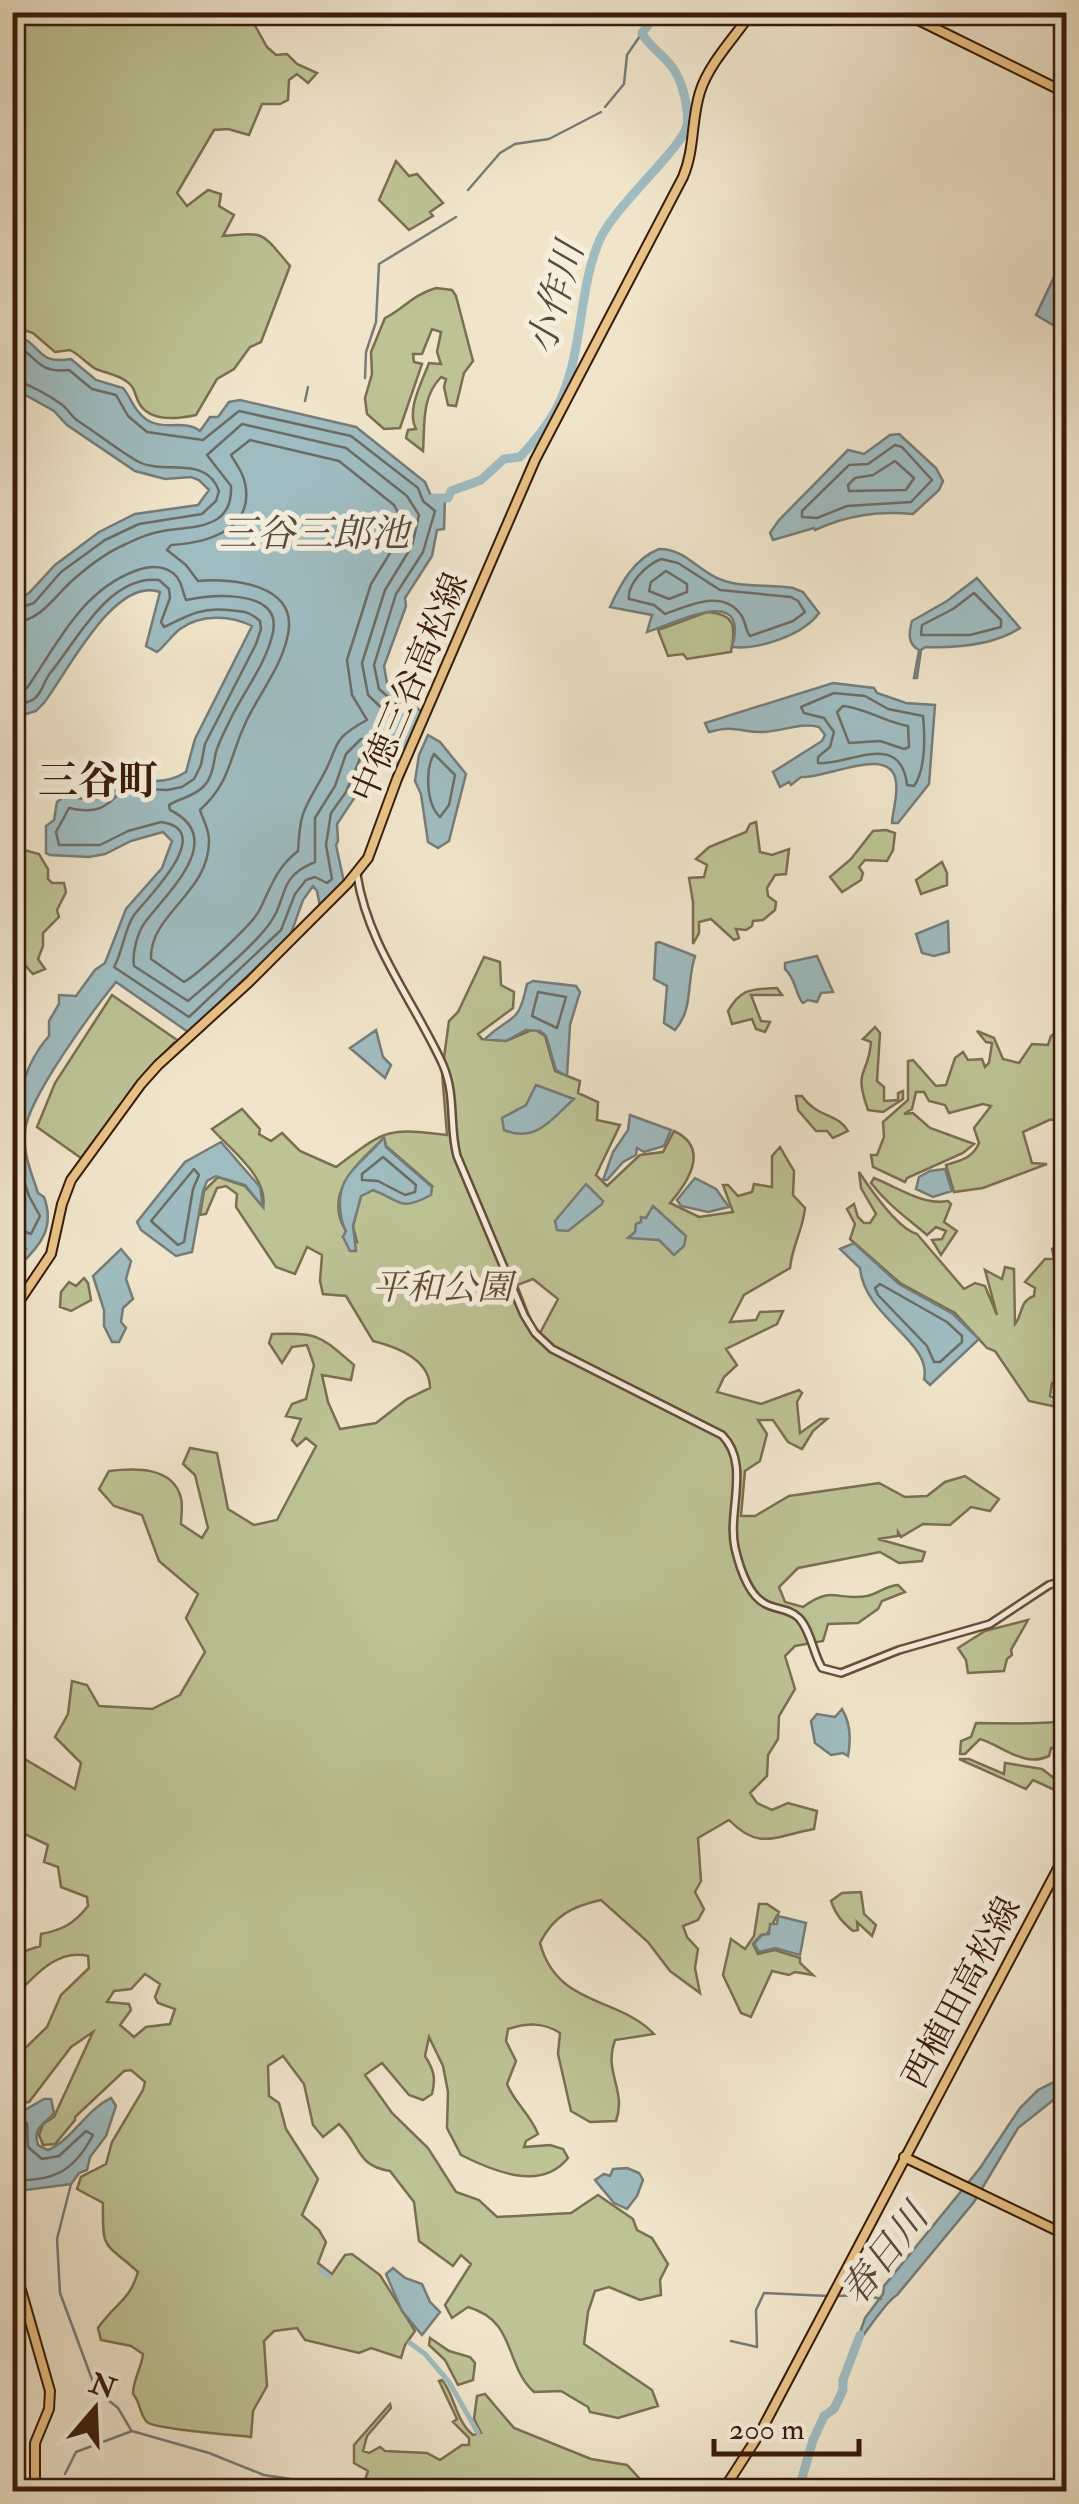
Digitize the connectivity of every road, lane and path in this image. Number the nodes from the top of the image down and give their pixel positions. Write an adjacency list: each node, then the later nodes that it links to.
1 (752, 12): 4 (main road, 中徳三谷高松線)
2 (902, 12): 3 (main road)
3 (1066, 92)
4 (356, 873): 5 (main road, 中徳三谷高松線); 6 (street)
5 (12, 1312)
6 (1066, 1580)
7 (1066, 1853): 8 (main road, 西植田高松線)
8 (904, 2157): 9 (main road); 12 (main road, 西植田高松線)
9 (1066, 2235)
10 (12, 2274): 11 (main road)
11 (36, 2492)
12 (722, 2492)

